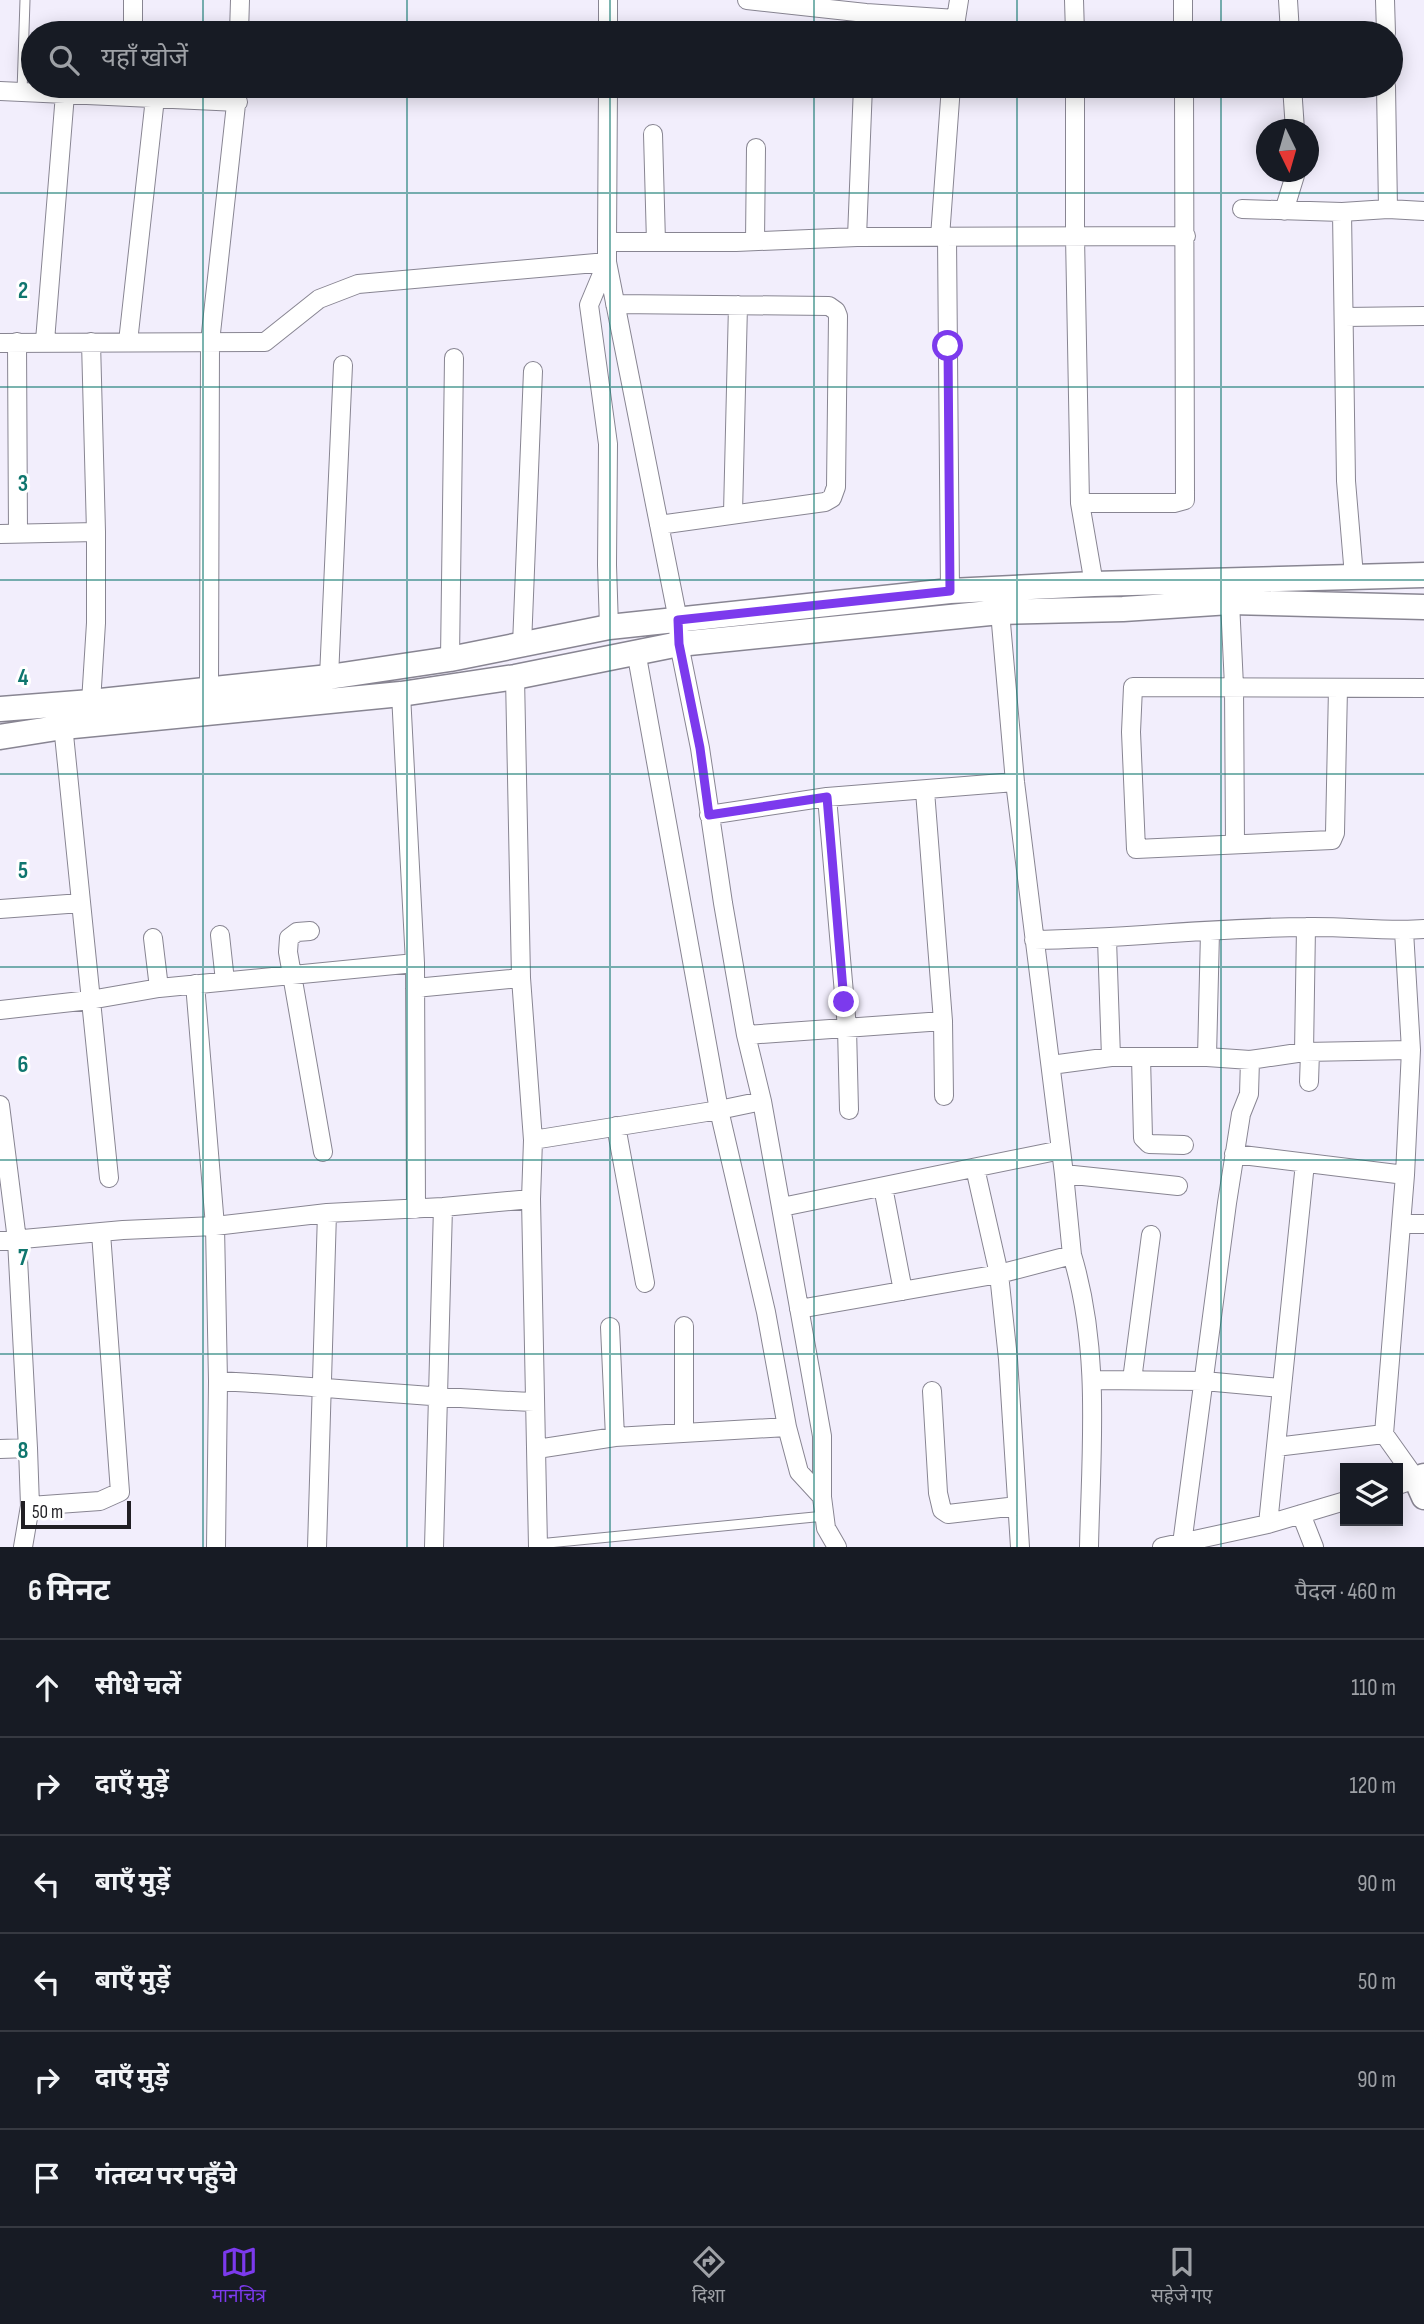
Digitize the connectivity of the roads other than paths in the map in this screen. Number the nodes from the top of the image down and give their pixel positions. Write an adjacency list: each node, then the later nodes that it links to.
1 (25, 0): 13 (lane)
2 (133, 0): 14 (street)
3 (240, 0): 15 (street)
4 (608, 0): 16 (street)
5 (747, 0): 11 (street)
6 (959, 0): 19 (street)
7 (1074, 0): 20 (street)
8 (1183, 0): 21 (street)
9 (1288, 0): 22 (street)
10 (1385, 0): 23 (street)
11 (845, 5): 12 (street)
12 (866, 13): 17 (street); 18 (street)
13 (24, 21)
14 (132, 21)
15 (239, 21)
16 (608, 21)
17 (866, 21)
18 (921, 21)
19 (956, 21)
20 (1075, 21)
21 (1183, 21)
22 (1289, 21)
23 (1386, 21)
24 (0, 91): 25 (street)
25 (21, 92)
26 (65, 98): 57 (street)
27 (155, 98): 59 (street)
28 (238, 98): 60 (street)
29 (608, 98): 50 (street)
30 (863, 98): 47 (street)
31 (950, 98): 48 (street)
32 (1075, 98): 45 (street)
33 (1184, 98): 46 (street)
34 (1293, 98): 36 (street)
35 (1386, 98): 41 (street)
36 (1294, 119)
37 (653, 134): 51 (street)
38 (756, 148): 49 (street)
39 (1293, 182): 42 (street)
40 (1242, 209): 42 (street)
41 (1388, 209): 43 (street); 44 (street)
42 (1284, 211): 44 (street)
43 (1424, 211)
44 (1342, 212): 56 (street)
45 (1074, 236): 46 (street); 48 (street); 65 (street)
46 (1186, 236): 65 (street)
47 (857, 237): 48 (street); 49 (street)
48 (944, 237): 73 (street)
49 (755, 241): 51 (street)
50 (607, 242): 51 (street); 52 (street)
51 (656, 242)
52 (607, 262): 53 (street); 60 (street); 77 (street)
53 (615, 304): 54 (street); 67 (street)
54 (738, 305): 66 (street); 66 (street)
55 (1424, 316): 56 (street)
56 (1343, 317): 71 (street)
57 (45, 341): 58 (street); 61 (street)
58 (91, 342): 59 (street); 68 (street)
59 (128, 342): 60 (street)
60 (210, 342): 87 (street)
61 (8, 343): 69 (street)
62 (454, 358): 81 (street)
63 (343, 365): 82 (street)
64 (533, 371): 79 (street)
65 (1080, 503): 72 (street)
66 (733, 513): 67 (street)
67 (659, 525): 78 (street)
68 (96, 532): 69 (street); 89 (street)
69 (9, 534)
70 (1424, 575): 71 (street)
71 (1354, 576): 72 (street)
72 (1094, 584): 73 (street)
73 (950, 591): 78 (street)
74 (1230, 602): 75 (street); 76 (street); 84 (street)
75 (1424, 607)
76 (1000, 612): 78 (street); 93 (street)
77 (609, 627): 78 (street); 79 (street)
78 (678, 632): 80 (street); 96 (street)
79 (522, 645): 81 (street)
80 (636, 651): 83 (street); 132 (street)
81 (450, 659): 82 (street)
82 (329, 677): 87 (street)
83 (515, 677): 88 (street); 111 (street)
84 (1234, 686): 85 (street); 97 (street); 97 (street)
85 (1338, 688): 86 (street); 97 (street)
86 (1424, 688)
87 (209, 689): 89 (street)
88 (401, 694): 91 (street); 109 (street)
89 (91, 702): 91 (street)
90 (0, 709): 91 (street)
91 (62, 716): 92 (street); 98 (street)
92 (0, 737)
93 (1016, 782): 94 (street); 108 (street)
94 (925, 791): 95 (street); 118 (street)
95 (827, 797): 96 (street); 119 (street)
96 (709, 815): 120 (street)
97 (1235, 843)
98 (81, 903): 99 (street); 116 (street)
99 (0, 909)
100 (1306, 927): 103 (street); 104 (street); 121 (street)
101 (1424, 929): 103 (street)
102 (310, 931): 110 (street)
103 (1404, 931): 125 (street)
104 (1210, 932): 107 (street); 124 (street)
105 (220, 936): 112 (street)
106 (153, 938): 114 (street)
107 (1107, 939): 108 (street); 122 (street)
108 (1034, 940): 127 (street)
109 (415, 963): 110 (street); 115 (street)
110 (292, 974): 112 (street); 138 (street)
111 (521, 978): 115 (street); 135 (street)
112 (225, 981): 113 (street)
113 (195, 984): 114 (street); 154 (street)
114 (159, 988): 116 (street)
115 (415, 988): 150 (street)
116 (90, 1000): 117 (street); 144 (street)
117 (0, 1010)
118 (943, 1021): 119 (street); 129 (street)
119 (847, 1027): 120 (street); 133 (street)
120 (746, 1035): 130 (street)
121 (1307, 1052): 125 (street); 126 (street); 128 (street)
122 (1111, 1057): 123 (street); 127 (street)
123 (1141, 1057): 124 (street); 136 (street)
124 (1207, 1057): 126 (street)
125 (1415, 1058): 143 (street)
126 (1250, 1060): 139 (street)
127 (1051, 1065): 137 (street)
128 (1309, 1082)
129 (944, 1096)
130 (762, 1101): 132 (street); 149 (street)
131 (0, 1105): 157 (street)
132 (719, 1110): 134 (street); 174 (street)
133 (849, 1110)
134 (616, 1126): 135 (street); 160 (street)
135 (533, 1140): 147 (street)
136 (1184, 1145)
137 (1061, 1150): 141 (street); 142 (street)
138 (323, 1152)
139 (1234, 1154): 140 (street); 168 (street)
140 (1305, 1163): 143 (street); 170 (street)
141 (975, 1168): 146 (street); 159 (street)
142 (1065, 1174): 145 (street); 158 (street)
143 (1405, 1175): 152 (street)
144 (108, 1178)
145 (1178, 1186)
146 (883, 1187): 149 (street); 161 (street)
147 (531, 1199): 148 (street); 173 (street)
148 (443, 1207): 150 (street); 172 (street)
149 (782, 1208): 162 (street)
150 (416, 1209): 151 (street)
151 (327, 1213): 154 (street); 169 (street)
152 (1401, 1224): 153 (street); 176 (street)
153 (1424, 1224)
154 (215, 1226): 155 (street); 167 (street)
155 (101, 1233): 157 (street); 185 (street)
156 (1152, 1235): 166 (street)
157 (9, 1241): 179 (street)
158 (1072, 1255): 159 (street); 165 (street)
159 (999, 1274): 161 (street); 186 (street)
160 (645, 1283)
161 (903, 1291): 162 (street)
162 (799, 1309): 183 (street)
163 (610, 1326): 177 (street)
164 (684, 1326): 175 (street)
165 (1093, 1380): 166 (street); 199 (street)
166 (1132, 1380): 168 (street)
167 (218, 1381): 169 (street); 194 (street)
168 (1204, 1381): 170 (street); 191 (street)
169 (323, 1386): 172 (street); 195 (street)
170 (1281, 1388): 178 (street)
171 (932, 1391): 186 (street)
172 (439, 1398): 173 (street); 196 (street)
173 (534, 1402): 181 (street)
174 (787, 1427): 175 (street); 183 (street)
175 (684, 1433): 177 (street)
176 (1384, 1434): 178 (street); 182 (street)
177 (615, 1437): 181 (street)
178 (1276, 1447): 189 (street)
179 (28, 1448): 180 (street); 185 (street)
180 (0, 1449)
181 (537, 1449): 192 (street)
182 (1415, 1484)
183 (822, 1497): 188 (street)
184 (1340, 1502): 187 (street)
185 (30, 1506): 193 (street)
186 (1017, 1506): 198 (street)
187 (1301, 1514): 189 (street); 201 (street)
188 (825, 1516): 192 (lane); 197 (street)
189 (1268, 1524): 190 (street)
190 (1211, 1542): 191 (street)
191 (1182, 1544): 200 (street)
192 (538, 1545)
193 (23, 1547)
194 (216, 1547)
195 (317, 1547)
196 (434, 1547)
197 (837, 1547)
198 (1020, 1547)
199 (1089, 1547)
200 (1162, 1547)
201 (1314, 1547)

